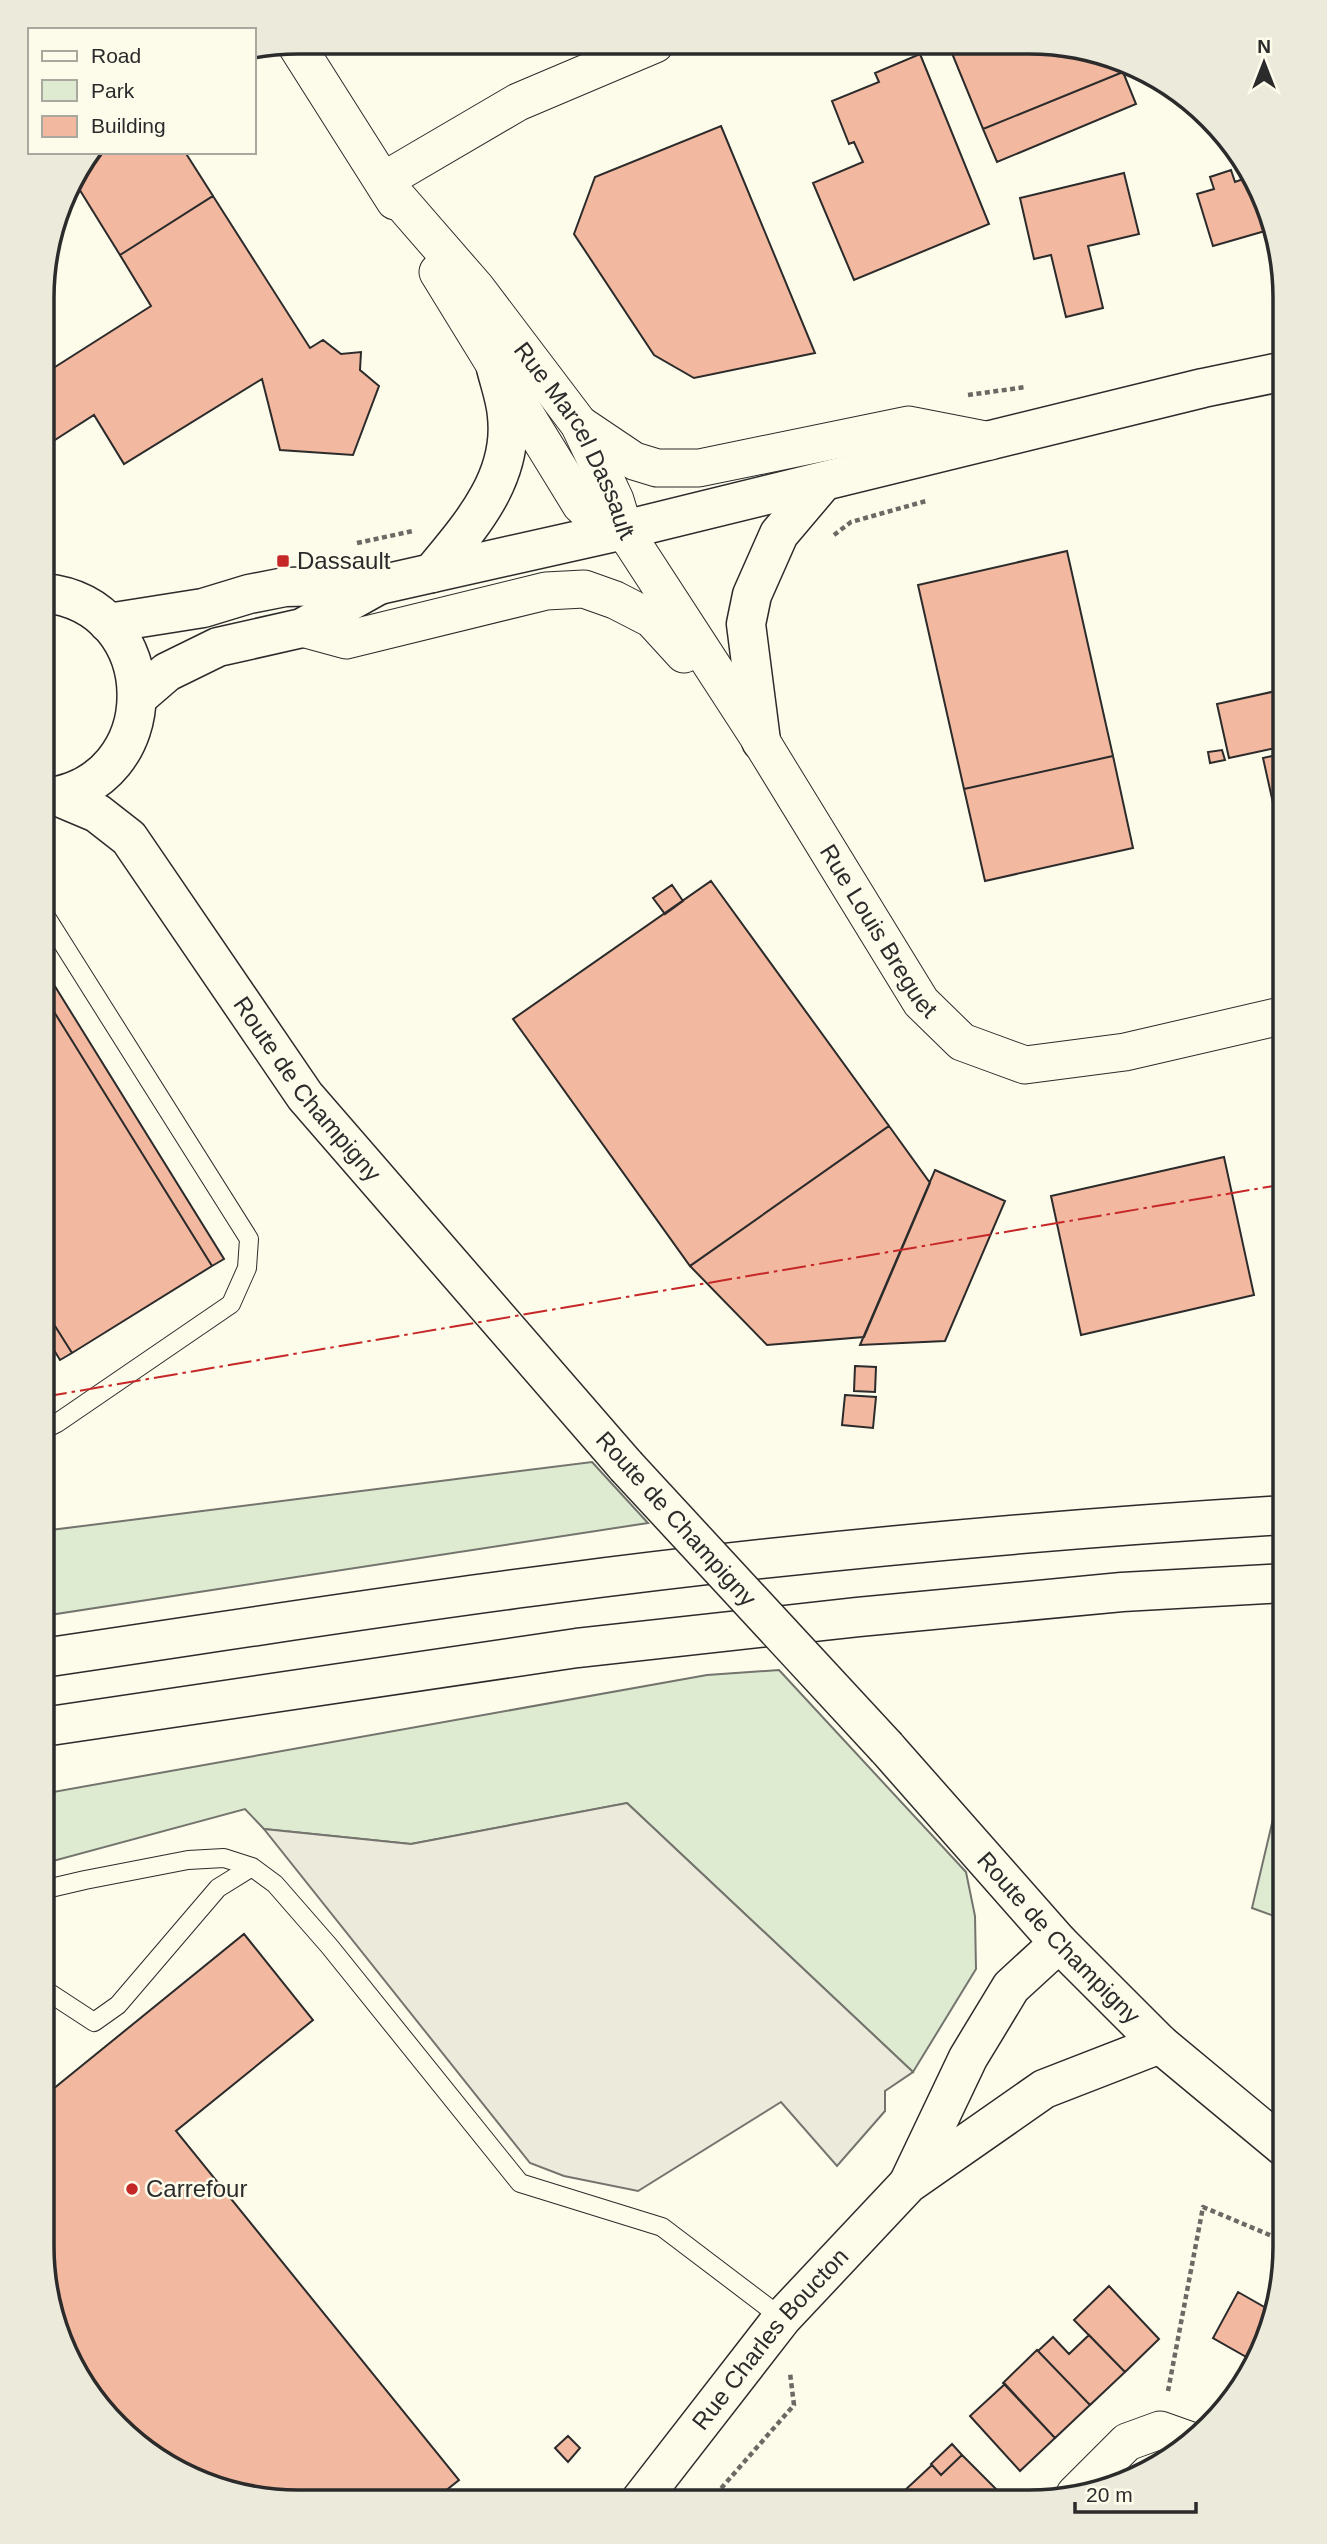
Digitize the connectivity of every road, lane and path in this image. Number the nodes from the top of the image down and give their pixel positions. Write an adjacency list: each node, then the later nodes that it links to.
1 (302, 54): 3 (street, Rue Marcel Dassault)
2 (631, 54): 3 (street)
3 (383, 181): 4 (street, Rue Marcel Dassault); 6 (street, Rue Marcel Dassault)
4 (496, 368): 11 (street, Rue Marcel Dassault); 14 (main road)
5 (1273, 373): 7 (main road)
6 (579, 424): 7 (street); 11 (street, Rue Marcel Dassault)
7 (990, 441): 8 (main road)
8 (823, 482): 11 (main road); 20 (main road)
9 (938, 497): 12 (path)
10 (415, 530): 13 (path)
11 (624, 530): 14 (main road); 20 (street, Rue Louis Breguet)
12 (832, 537)
13 (349, 544)
14 (432, 573): 15 (main road)
15 (379, 585): 17 (main road); 18 (main road)
16 (54, 594): 17 (main road)
17 (108, 623): 19 (main road)
18 (302, 628): 19 (main road); 20 (street)
19 (138, 698): 21 (main road)
20 (761, 741): 26 (street, Rue Louis Breguet)
21 (111, 765): 22 (main road); 24 (main road, Route de Champigny)
22 (54, 797)
23 (54, 799): 24 (main road, Route de Champigny)
24 (129, 838): 34 (main road, Route de Champigny, bridge)
25 (54, 929): 27 (lane)
26 (1273, 1018)
27 (54, 1424)
28 (1272, 1516): 30 (main road)
29 (1272, 1584): 31 (main road)
30 (54, 1656)
31 (54, 1725)
32 (252, 1867): 33 (lane); 35 (lane); 40 (lane)
33 (54, 1888)
34 (1059, 1943): 36 (main road, Route de Champigny); 38 (main road, Rue Charles Boucton)
35 (54, 1996)
36 (1160, 2044): 37 (main road, Route de Champigny); 38 (main road, Rue Charles Boucton)
37 (1272, 2137)
38 (908, 2184): 40 (main road, Rue Charles Boucton)
39 (1272, 2236): 41 (path)
40 (782, 2318): 43 (main road, Rue Charles Boucton); 44 (path)
41 (1176, 2435): 42 (street)
42 (1087, 2482)
43 (649, 2490)
44 (720, 2490)

